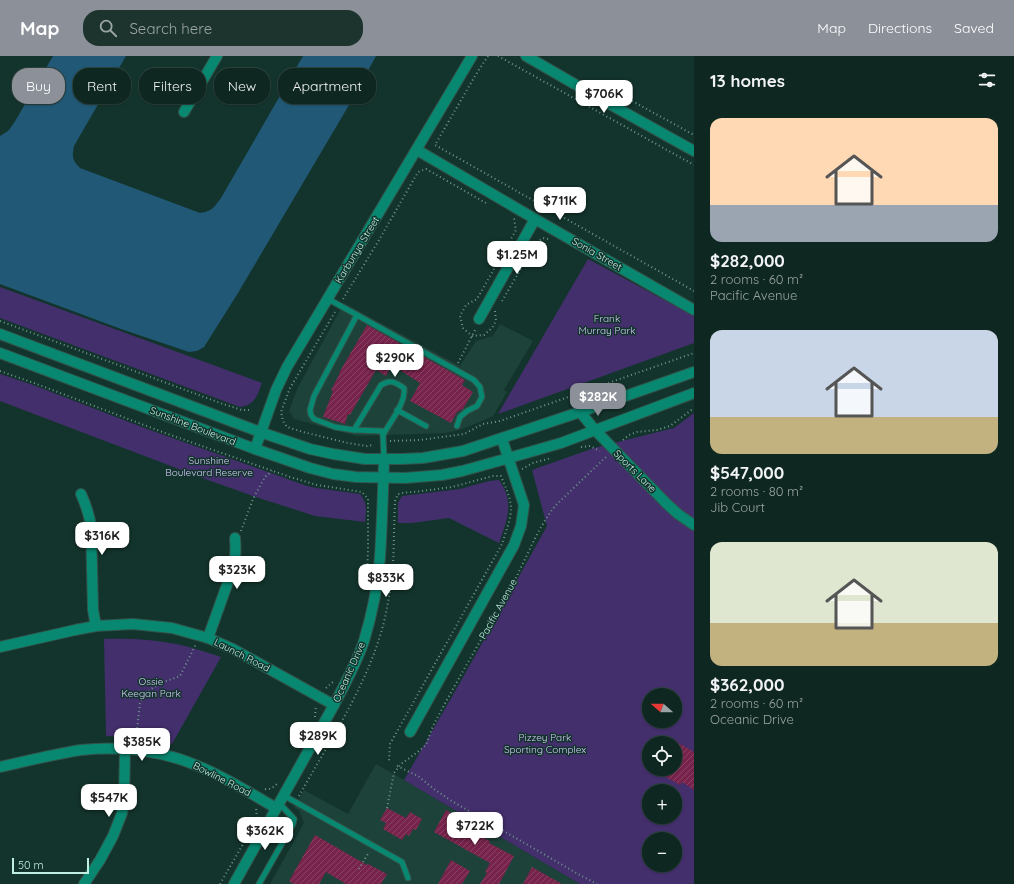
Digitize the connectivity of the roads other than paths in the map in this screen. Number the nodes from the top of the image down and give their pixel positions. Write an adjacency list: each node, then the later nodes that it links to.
1 (217, 56): 4 (street)
2 (472, 56): 5 (street, Karbunya Street)
3 (526, 56): 6 (street)
4 (184, 112)
5 (417, 150): 7 (street, Sonia Street); 8 (street, Karbunya Street)
6 (694, 151)
7 (535, 219): 9 (street, Sonia Street); 11 (street)
8 (328, 299): 10 (lane); 22 (street, Karbunya Street)
9 (694, 310)
10 (357, 315): 19 (lane); 20 (lane)
11 (479, 319)
12 (0, 334): 22 (street, Sunshine Boulevard)
13 (0, 353): 25 (street, Sunshine Boulevard)
14 (694, 372): 17 (street)
15 (694, 394): 21 (street)
16 (397, 410): 18 (lane); 20 (lane); 23 (lane)
17 (580, 412): 21 (street, Sports Lane); 24 (street)
18 (426, 426)
19 (457, 426)
20 (354, 430): 23 (lane)
21 (595, 430): 26 (street); 30 (street, Sports Lane)
22 (260, 432): 25 (street, Karbunya Street); 27 (street, Sunshine Boulevard)
23 (382, 433): 27 (lane)
24 (502, 439): 26 (street, Pacific Avenue); 27 (street, Sunshine Boulevard)
25 (255, 449): 28 (street, Sunshine Boulevard)
26 (509, 458): 28 (street, Sunshine Boulevard); 36 (street, Pacific Avenue)
27 (384, 459): 28 (street, Oceanic Drive)
28 (383, 478): 35 (street, Oceanic Drive)
29 (81, 494): 32 (street)
30 (694, 525)
31 (235, 538): 33 (street)
32 (96, 626): 33 (street, Launch Road); 34 (street, Launch Road)
33 (204, 637): 35 (street, Launch Road)
34 (0, 647)
35 (334, 705): 39 (street, Oceanic Drive)
36 (410, 732)
37 (125, 749): 38 (street, Bowline Road); 39 (street, Bowline Road); 41 (street)
38 (0, 767)
39 (279, 802): 40 (lane); 42 (street, Oceanic Drive); 43 (lane)
40 (408, 878)
41 (84, 884)
42 (234, 884)
43 (259, 884)

